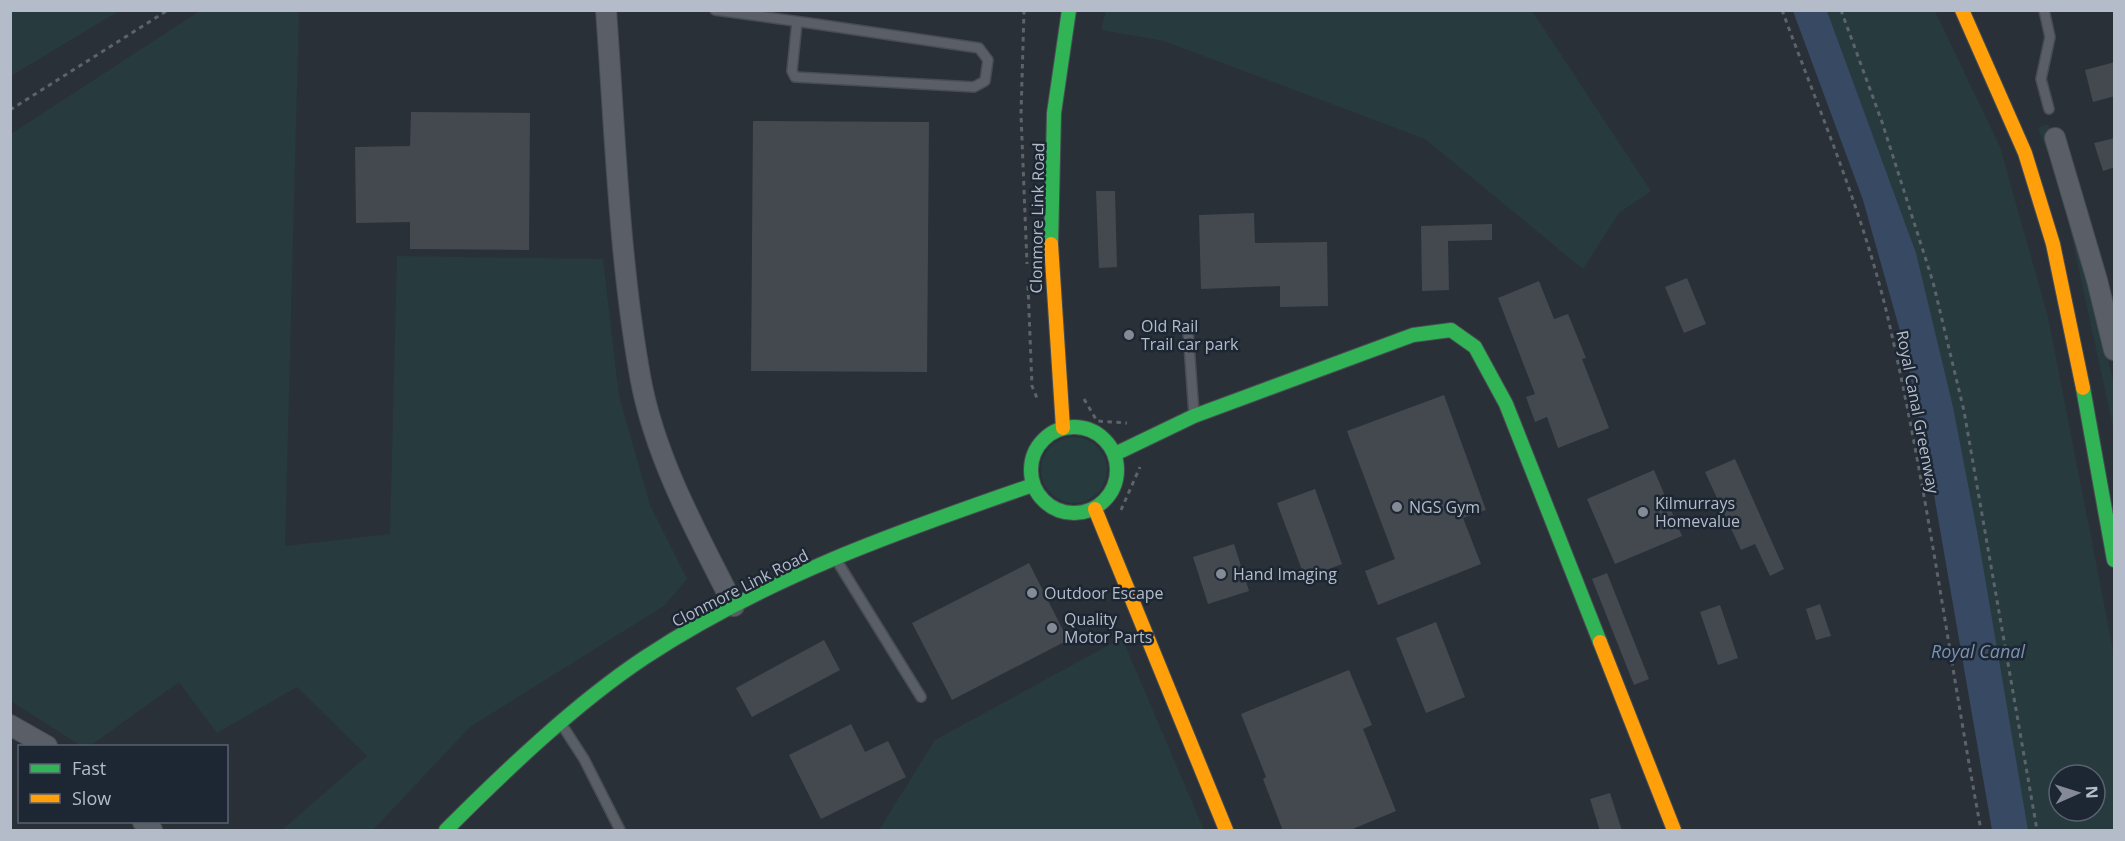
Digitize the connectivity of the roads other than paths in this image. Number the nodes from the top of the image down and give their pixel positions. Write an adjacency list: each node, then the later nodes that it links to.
1 (606, 10): 19 (street)
2 (715, 10): 6 (lane)
3 (1069, 10): 13 (main road, Clonmore Link Road)
4 (1962, 10): 18 (main road)
5 (2044, 10): 7 (lane)
6 (797, 21): 6 (lane)
7 (2049, 109)
8 (2055, 138): 9 (street)
9 (2106, 278): 11 (street)
10 (1188, 331): 12 (lane)
11 (2115, 350)
12 (1194, 416): 14 (main road); 27 (main road)
13 (1063, 428): 14 (main road); 15 (main road)
14 (1115, 454): 16 (main road)
15 (1033, 485): 16 (main road); 17 (main road, Clonmore Link Road)
16 (1095, 509): 26 (main road)
17 (836, 559): 19 (main road, Clonmore Link Road); 20 (lane)
18 (2115, 560)
19 (734, 606): 21 (main road, Clonmore Link Road)
20 (921, 696)
21 (561, 723): 24 (main road, Clonmore Link Road); 25 (lane)
22 (10, 724): 23 (street)
23 (44, 745)
24 (446, 831)
25 (620, 831)
26 (1226, 831)
27 (1674, 831)

